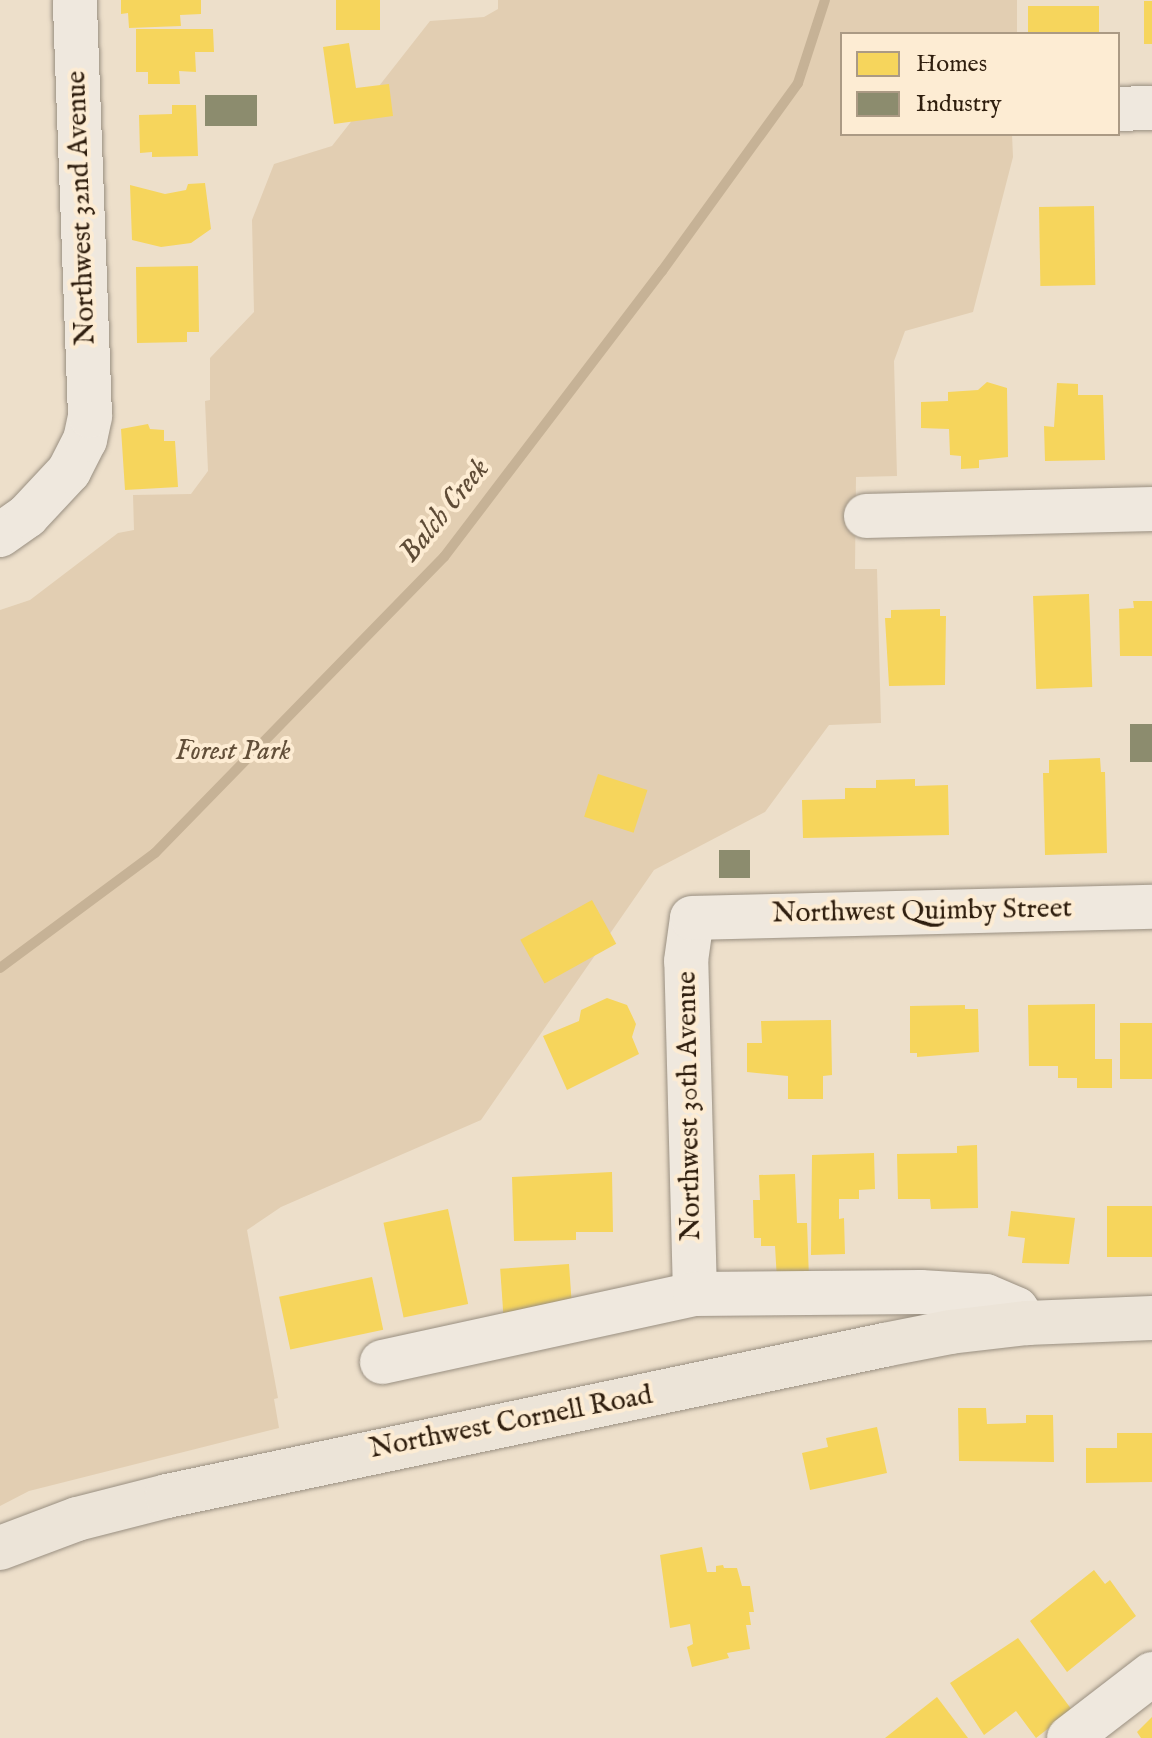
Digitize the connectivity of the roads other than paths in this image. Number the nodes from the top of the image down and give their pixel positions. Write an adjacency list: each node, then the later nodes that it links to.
1 (75, 0): 6 (street, Northwest 32nd Avenue)
2 (1152, 108): 3 (street)
3 (1120, 109)
4 (1152, 509): 5 (street)
5 (866, 516)
6 (0, 535)
7 (1152, 907): 8 (street, Northwest Quimby Street)
8 (692, 918): 9 (street, Northwest 30th Avenue)
9 (695, 1294): 11 (street); 12 (street)
10 (1152, 1318): 11 (main road, Northwest Cornell Road)
11 (1027, 1323): 13 (main road, Northwest Cornell Road)
12 (382, 1362)
13 (0, 1548)
14 (1152, 1674): 15 (street)
15 (1069, 1738)

